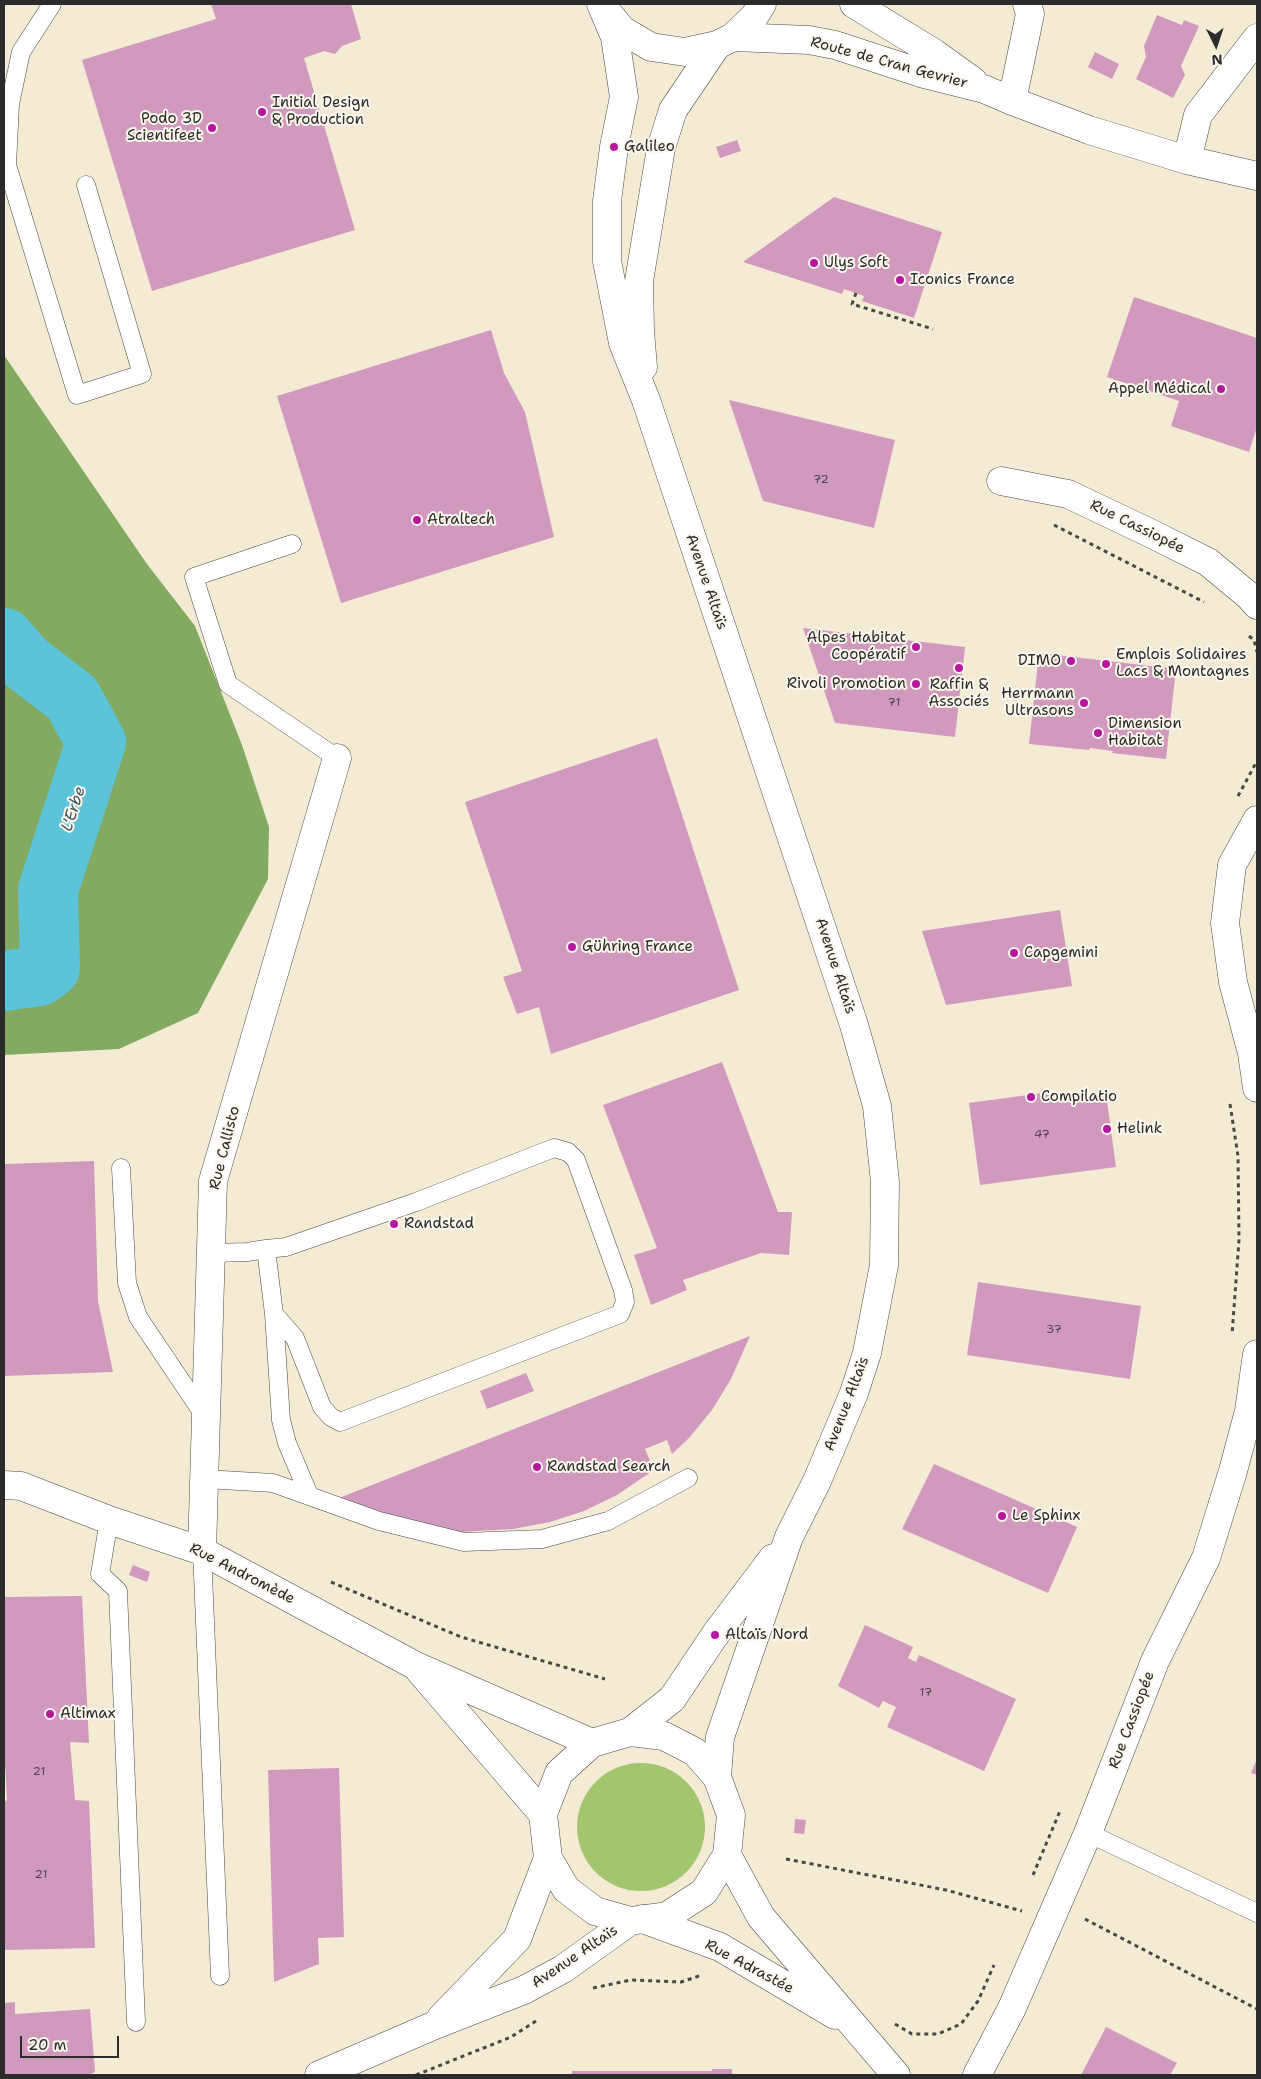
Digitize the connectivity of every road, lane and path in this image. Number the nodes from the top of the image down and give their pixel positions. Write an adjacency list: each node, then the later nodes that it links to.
1 (52, 4): 12 (lane)
2 (601, 4): 7 (street, Route de Cran Gevrier); 15 (street, Avenue Altaïs)
3 (762, 4): 7 (street, Avenue Altaïs)
4 (854, 4): 8 (street, Route de Cran Gevrier)
5 (1027, 4): 9 (street)
6 (1257, 38): 10 (street)
7 (725, 41): 8 (street, Route de Cran Gevrier); 15 (street, Avenue Altaïs)
8 (984, 89): 9 (street, Route de Cran Gevrier)
9 (1012, 101): 10 (street, Route de Cran Gevrier)
10 (1187, 160): 11 (street, Route de Cran Gevrier)
11 (1257, 176)
12 (86, 185)
13 (856, 293): 14 (path)
14 (933, 329)
15 (646, 400): 42 (street, Avenue Altaïs)
16 (1002, 481): 20 (street, Rue Cassiopée)
17 (1052, 523): 19 (path)
18 (292, 544): 23 (lane)
19 (1206, 602)
20 (1257, 605)
21 (1247, 634): 22 (path)
22 (1257, 652)
23 (337, 758): 31 (street, Rue Callisto)
24 (1257, 761): 25 (path)
25 (1236, 800)
26 (1257, 820): 27 (street)
27 (1257, 1088)
28 (1229, 1100): 33 (path)
29 (121, 1168): 36 (lane)
30 (266, 1249): 31 (lane); 32 (lane); 32 (lane)
31 (212, 1252): 36 (street, Rue Callisto)
32 (274, 1314): 40 (lane)
33 (1232, 1341)
34 (1257, 1354): 35 (street, Rue Cassiopée)
35 (1255, 1384): 52 (street, Rue Cassiopée)
36 (206, 1419): 38 (street, Rue Callisto)
37 (688, 1478): 40 (lane)
38 (204, 1479): 40 (lane); 43 (street, Rue Callisto)
39 (4, 1485): 41 (street, Rue Andromède)
40 (309, 1495)
41 (109, 1520): 43 (street, Rue Andromède); 65 (lane)
42 (789, 1537): 47 (street, Avenue Altaïs); 49 (street, Avenue Altaïs)
43 (202, 1551): 45 (street, Rue Andromède); 62 (lane)
44 (323, 1579): 46 (path)
45 (416, 1666): 48 (street, Rue Andromède); 51 (street, Rue Andromède)
46 (605, 1680)
47 (630, 1732): 48 (street); 49 (street)
48 (592, 1743): 51 (street)
49 (717, 1777): 53 (street)
50 (1064, 1804): 55 (path)
51 (543, 1814): 54 (street)
52 (1088, 1833): 57 (lane); 72 (street, Rue Cassiopée)
53 (727, 1854): 58 (street); 67 (street, Rue Adrastée)
54 (548, 1858): 58 (street, Rue Adrastée); 68 (street, Avenue Altaïs)
55 (1030, 1884)
56 (1022, 1902): 59 (path)
57 (1257, 1913)
58 (636, 1920): 60 (street, Rue Adrastée); 68 (street, Avenue Altaïs)
59 (1015, 1920)
60 (728, 1952): 63 (path); 67 (street, Rue Adrastée)
61 (998, 1956): 66 (path)
62 (220, 1976)
63 (583, 1990)
64 (543, 2016): 70 (path)
65 (136, 2022)
66 (892, 2022)
67 (851, 2024): 71 (street, Rue Adrastée)
68 (435, 2025): 69 (street, Avenue Altaïs)
69 (319, 2075)
70 (416, 2075)
71 (896, 2075)
72 (977, 2075)

